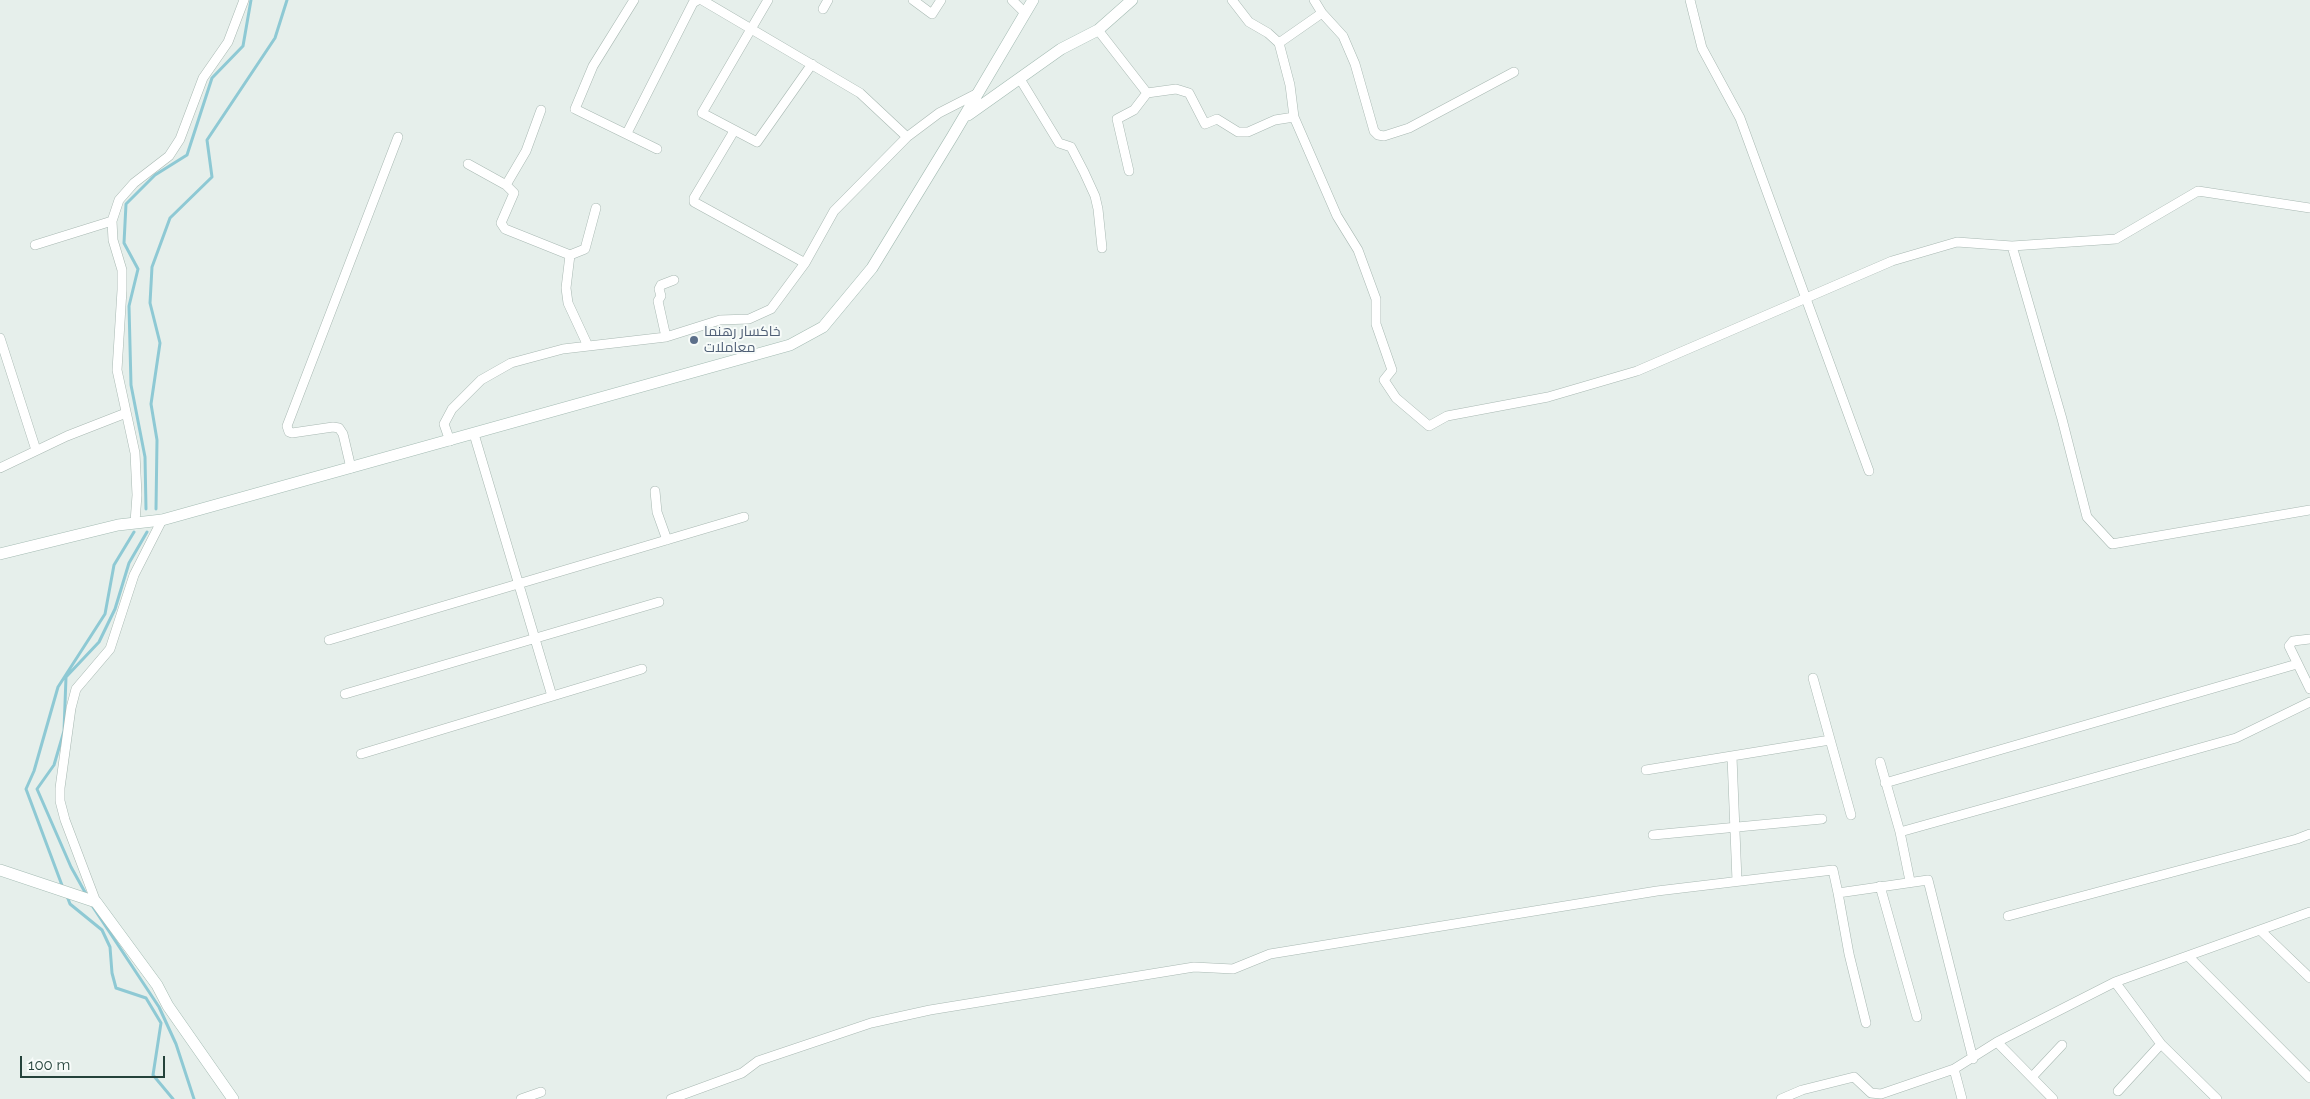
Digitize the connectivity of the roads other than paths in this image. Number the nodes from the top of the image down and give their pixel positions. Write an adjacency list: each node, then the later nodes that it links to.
1 (244, 0): 39 (street)
2 (634, 0): 30 (street)
3 (698, 0): 30 (street)
4 (702, 0): 18 (street)
5 (768, 0): 18 (street)
6 (828, 0): 15 (street)
7 (913, 0): 8 (street)
8 (941, 0)
9 (1012, 0): 16 (street)
10 (1033, 0): 16 (street)
11 (1132, 0): 19 (street)
12 (1232, 0): 20 (street)
13 (1314, 0): 17 (street)
14 (1690, 0): 46 (street)
15 (823, 9)
16 (1025, 13): 24 (street)
17 (1322, 13): 20 (street); 22 (street)
18 (752, 28): 21 (street); 29 (street)
19 (1098, 30): 23 (street); 25 (street)
20 (1279, 43): 28 (street)
21 (812, 64): 29 (street); 32 (street)
22 (1514, 72)
23 (1020, 78): 27 (street); 42 (street)
24 (978, 93): 27 (street); 32 (street)
25 (1146, 93): 28 (street); 35 (street)
26 (541, 110): 36 (street)
27 (964, 118): 51 (street)
28 (1294, 118): 46 (street)
29 (734, 131): 44 (street)
30 (627, 134): 33 (street)
31 (398, 137): 55 (street)
32 (907, 137): 44 (street)
33 (657, 149)
34 (468, 164): 36 (street)
35 (1129, 171)
36 (506, 184): 43 (street)
37 (596, 208): 43 (street)
38 (2310, 208): 41 (street)
39 (112, 220): 40 (street); 50 (street)
40 (35, 245)
41 (2012, 246): 46 (street); 58 (street)
42 (1102, 248)
43 (570, 254): 49 (street)
44 (805, 264): 47 (street)
45 (674, 280): 47 (street)
46 (1806, 298): 56 (street)
47 (666, 337): 49 (street)
48 (0, 338): 53 (street)
49 (588, 346): 52 (street)
50 (126, 413): 53 (street); 61 (street)
51 (474, 434): 52 (street); 64 (street)
52 (450, 441): 55 (street)
53 (36, 450): 54 (street)
54 (0, 468)
55 (351, 468): 60 (street)
56 (1869, 471)
57 (655, 492): 62 (street)
58 (2310, 510)
59 (744, 517): 62 (street)
60 (162, 520): 61 (street); 93 (street)
61 (135, 522): 63 (street)
62 (667, 540): 64 (street)
63 (0, 554)
64 (518, 583): 67 (street); 68 (street)
65 (659, 602): 67 (street)
66 (2310, 638): 69 (street)
67 (535, 639): 73 (street); 74 (street)
68 (329, 640)
69 (2297, 664): 72 (street); 81 (street)
70 (642, 669): 74 (street)
71 (1813, 678): 76 (street)
72 (2310, 689)
73 (345, 694)
74 (552, 696): 77 (street)
75 (2310, 702): 85 (street)
76 (1830, 740): 78 (street); 82 (street)
77 (361, 754)
78 (1732, 757): 80 (street); 84 (street)
79 (1880, 762): 81 (street)
80 (1646, 770)
81 (1885, 783): 85 (street)
82 (1850, 815)
83 (1822, 819): 84 (street)
84 (1735, 827): 87 (street); 90 (street)
85 (1900, 832): 89 (street)
86 (2310, 834): 95 (street)
87 (1654, 835)
88 (0, 870): 93 (street)
89 (1910, 881): 91 (street); 105 (street)
90 (1738, 882): 92 (street); 114 (street)
91 (1880, 886): 92 (street); 100 (street)
92 (1838, 893): 101 (street)
93 (94, 901): 112 (street)
94 (2310, 912): 96 (street)
95 (2008, 916)
96 (2260, 930): 97 (street); 98 (street)
97 (2188, 956): 99 (street); 108 (street)
98 (2310, 978)
99 (2115, 982): 102 (street); 103 (street)
100 (1917, 1017)
101 (1866, 1023)
102 (1997, 1042): 105 (street); 107 (street)
103 (2161, 1044): 109 (street); 118 (street)
104 (2062, 1045): 107 (street)
105 (1973, 1059): 106 (street)
106 (1954, 1068): 111 (street); 115 (street)
107 (2032, 1077): 117 (street)
108 (2310, 1078)
109 (2118, 1091)
110 (541, 1092): 113 (street)
111 (1961, 1095): 116 (street)
112 (233, 1099)
113 (521, 1099)
114 (671, 1099)
115 (1782, 1099)
116 (1968, 1099)
117 (2053, 1099)
118 (2215, 1099)

